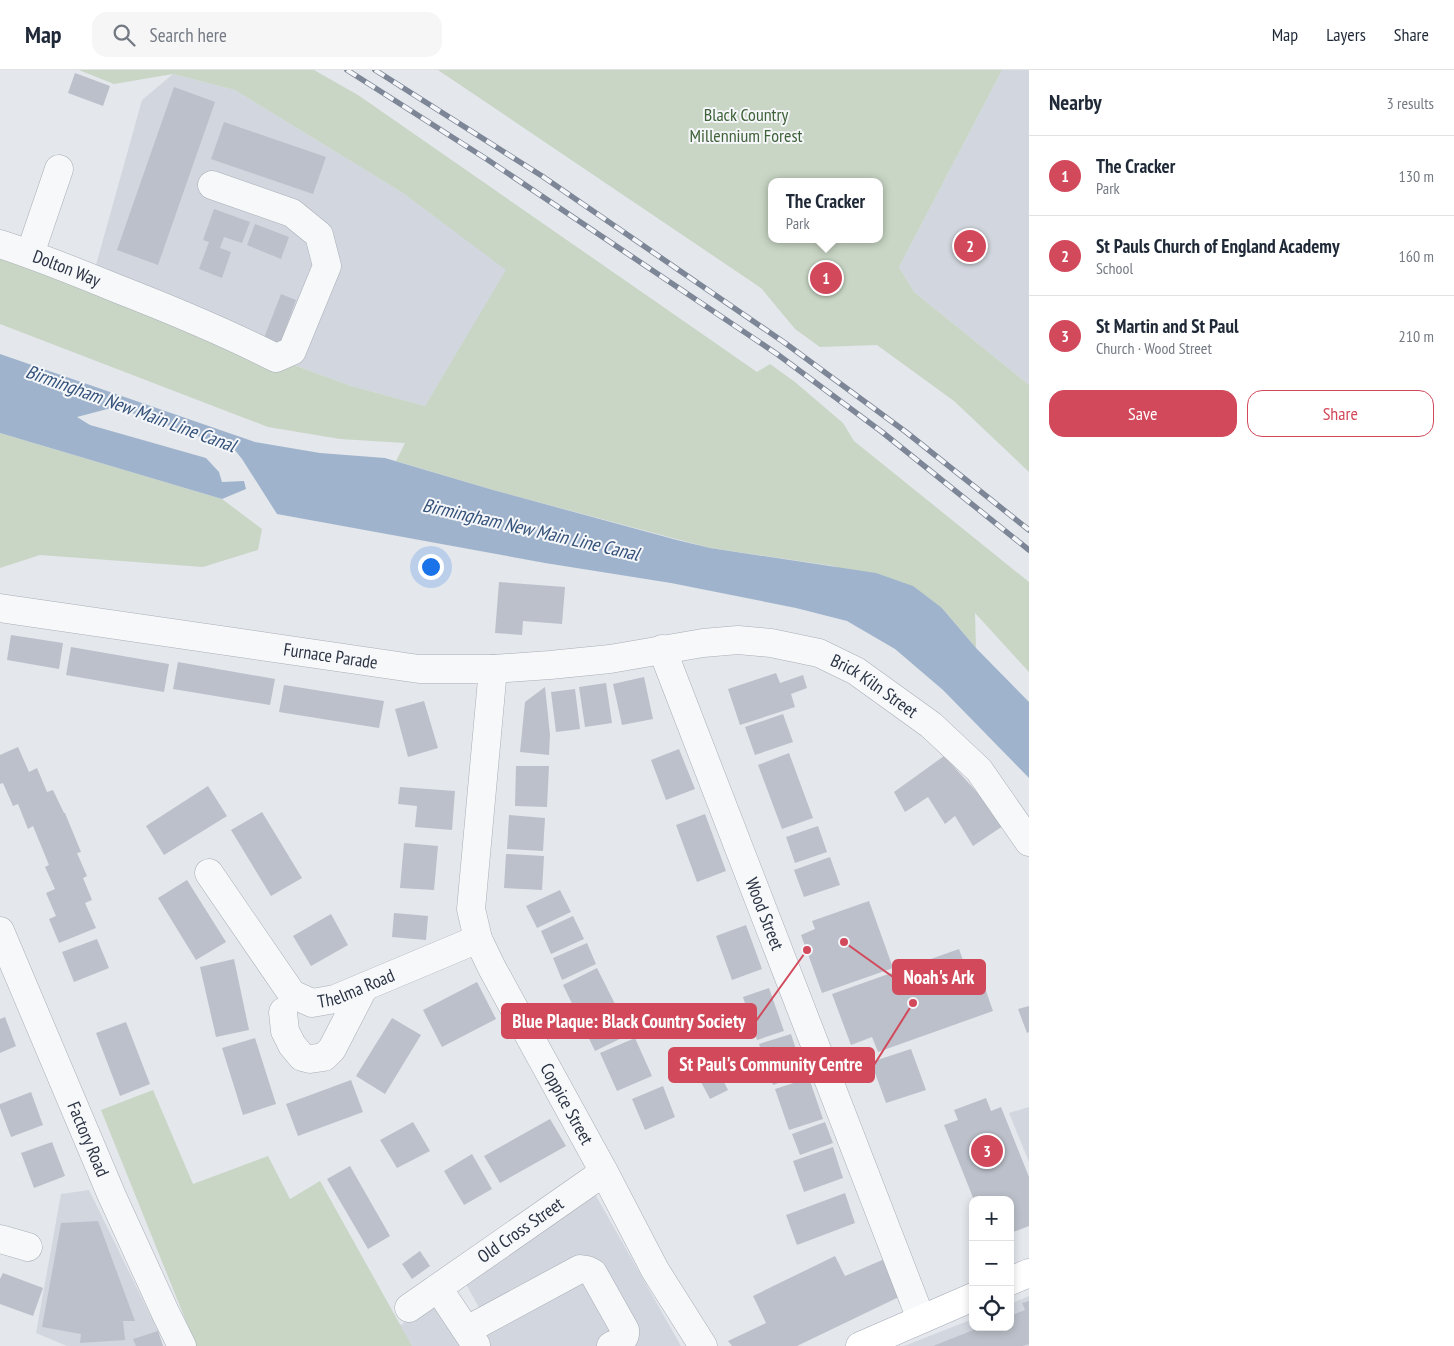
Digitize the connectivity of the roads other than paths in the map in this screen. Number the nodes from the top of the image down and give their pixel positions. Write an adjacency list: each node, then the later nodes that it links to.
1 (59, 169): 4 (street)
2 (212, 185): 4 (street, Dolton Way)
3 (0, 244): 4 (street, Dolton Way)
4 (30, 254)
5 (0, 608): 7 (street, Furnace Parade)
6 (662, 649): 7 (street, Furnace Parade); 8 (street, Brick Kiln Street); 23 (street, Wood Street)
7 (493, 669): 11 (street, Coppice Street)
8 (1029, 842)
9 (209, 872): 13 (street, Thelma Road)
10 (0, 931): 12 (street, Factory Road)
11 (478, 939): 13 (street, Thelma Road); 15 (street, Coppice Street)
12 (8, 972): 26 (street, Factory Road)
13 (364, 987): 14 (street)
14 (283, 1012)
15 (604, 1172): 20 (street, Old Cross Street); 28 (street, Coppice Street)
16 (0, 1240): 17 (street)
17 (28, 1247)
18 (1029, 1272): 19 (main road)
19 (1014, 1279)
20 (438, 1288): 22 (street, Old Cross Street); 24 (street)
21 (969, 1299): 23 (main road)
22 (409, 1308)
23 (921, 1319): 25 (main road)
24 (468, 1332): 27 (street)
25 (888, 1340): 29 (main road)
26 (182, 1346)
27 (611, 1346)
28 (703, 1346)
29 (860, 1346)

